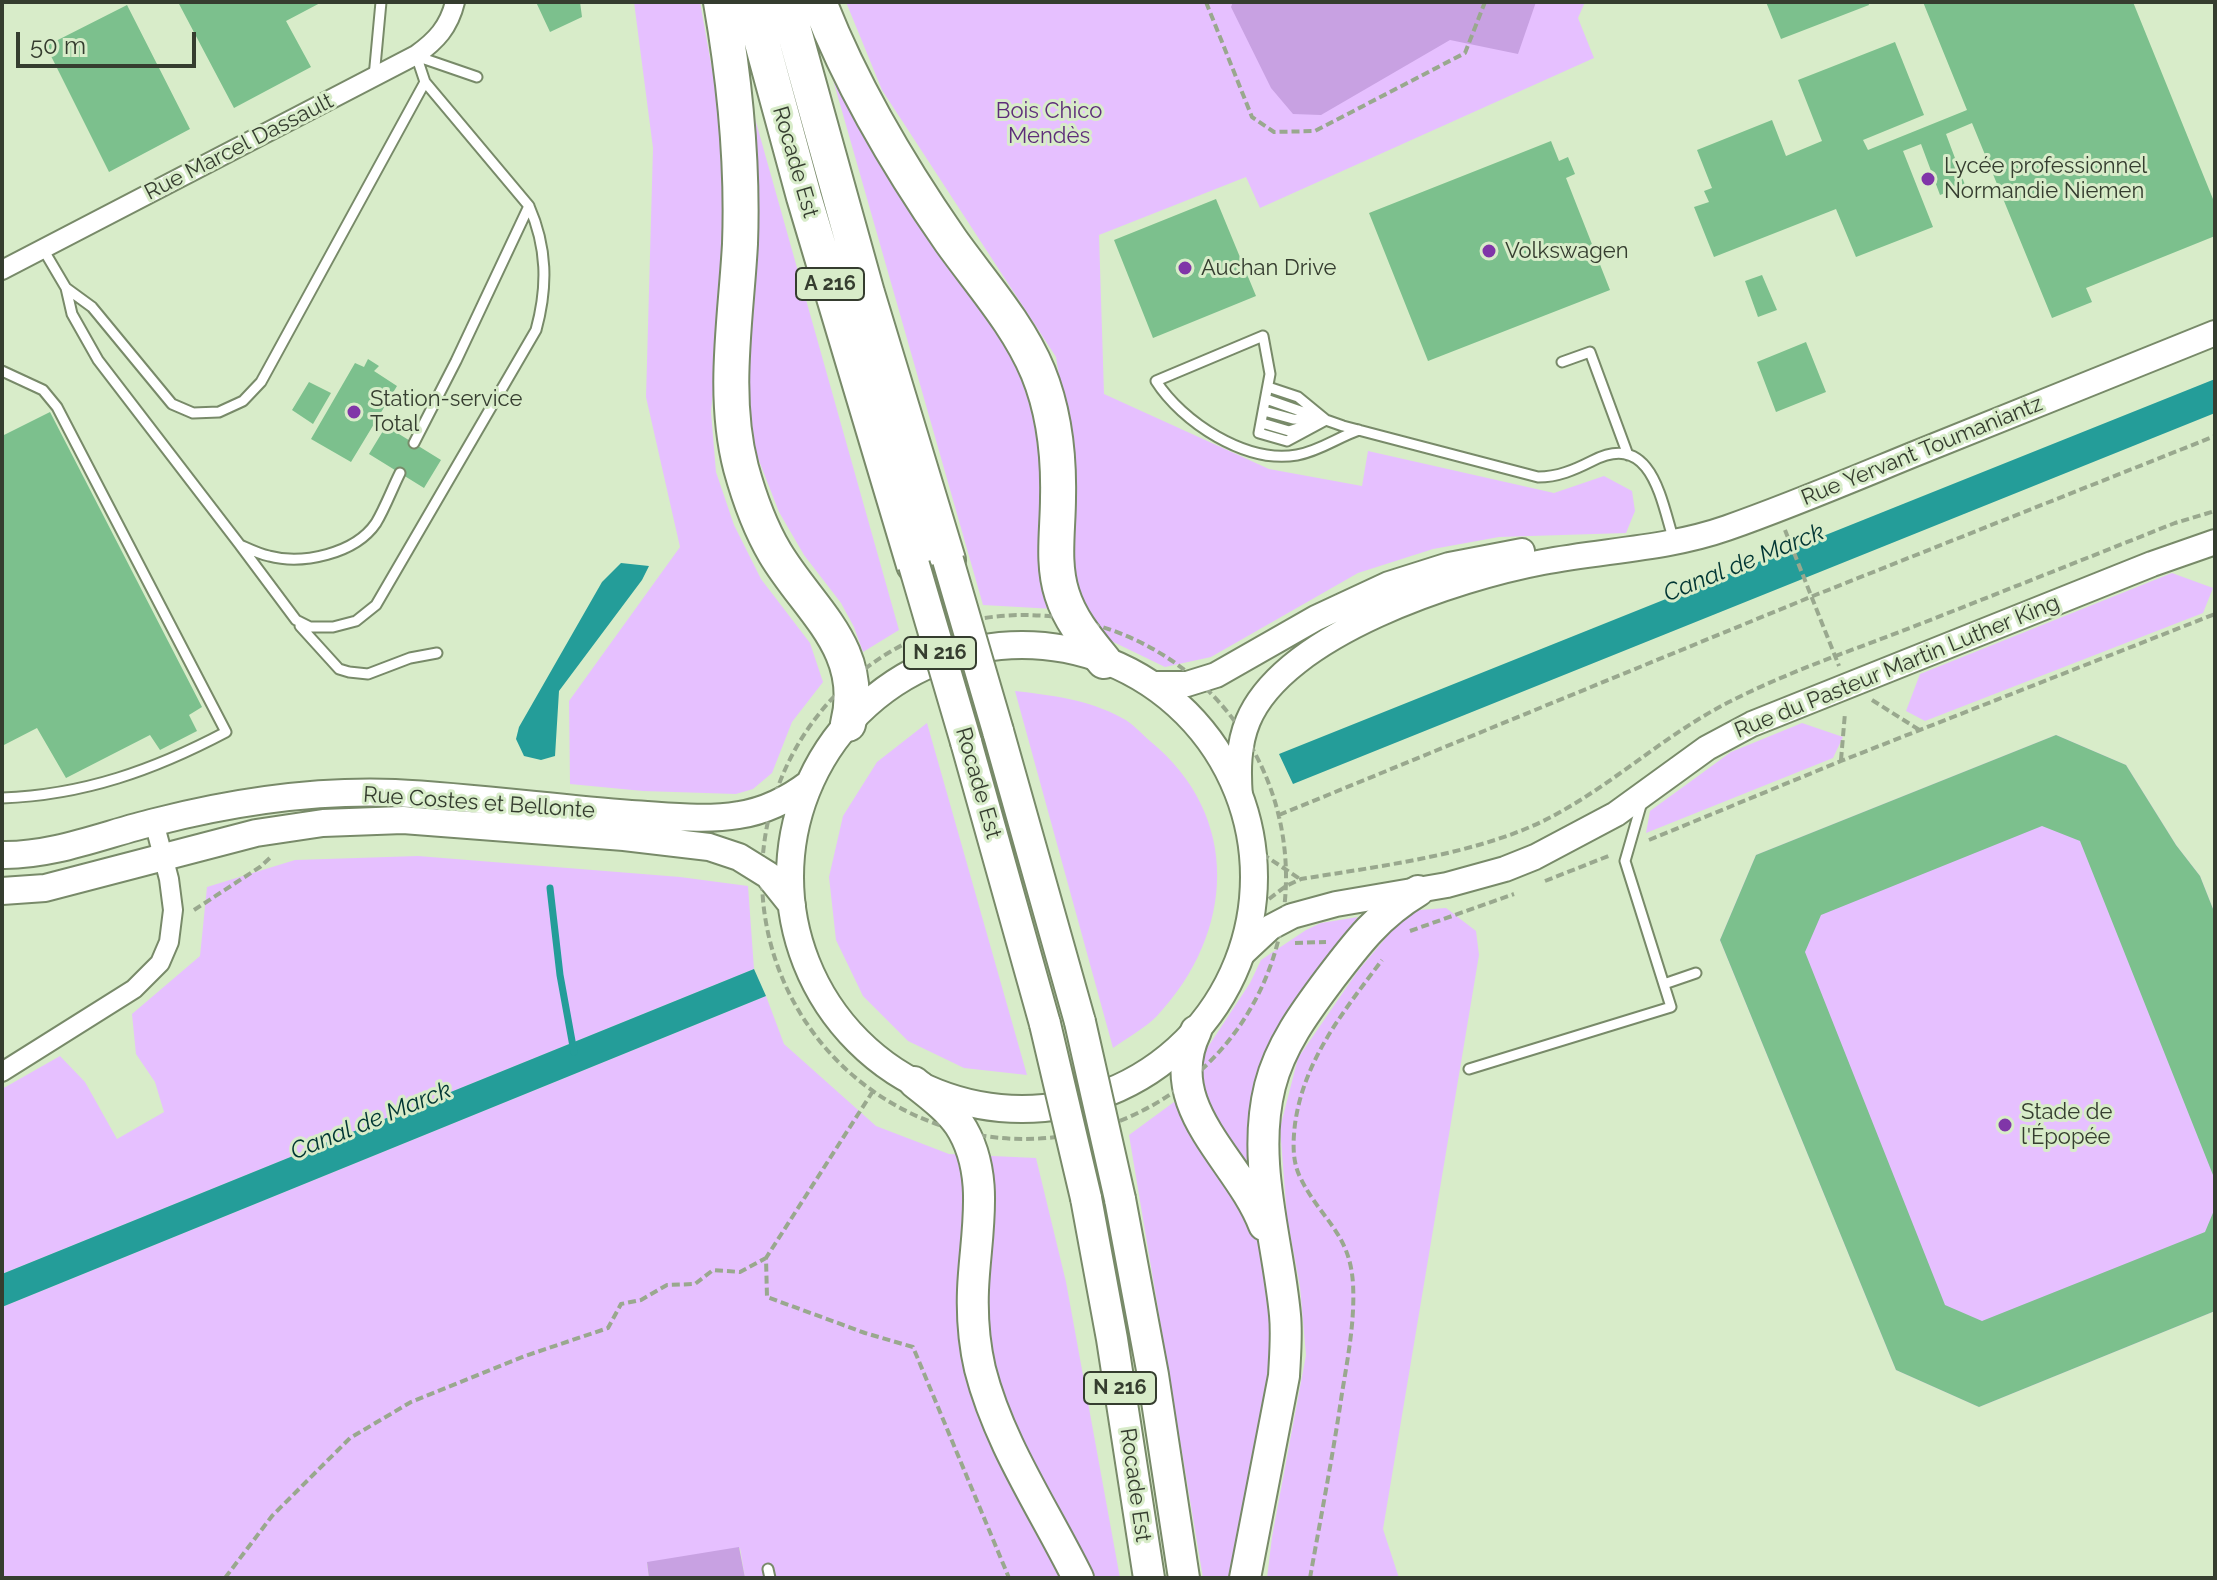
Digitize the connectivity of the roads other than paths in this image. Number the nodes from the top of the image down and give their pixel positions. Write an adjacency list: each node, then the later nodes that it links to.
1 (381, 2): 8 (lane)
2 (455, 2): 7 (street, Rue Marcel Dassault)
3 (721, 2): 36 (highway)
4 (751, 2): 31 (highway, Rocade Est / A 216)
5 (786, 2): 30 (highway, Rocade Est / A 216)
6 (819, 2): 34 (highway)
7 (416, 55): 8 (street, Rue Marcel Dassault); 9 (lane); 10 (lane)
8 (374, 77): 12 (street, Rue Marcel Dassault)
9 (477, 77)
10 (425, 82): 11 (lane); 14 (lane)
11 (529, 206): 23 (lane); 32 (lane)
12 (43, 249): 13 (street, Rue Marcel Dassault); 14 (lane)
13 (2, 270)
14 (66, 288): 28 (lane)
15 (2215, 333): 27 (street, Rue Yervant Toumaniantz)
16 (1562, 362): 24 (lane)
17 (2, 371): 39 (lane)
18 (1268, 387): 19 (lane); 21 (lane); 22 (lane)
19 (1266, 399): 20 (lane); 21 (lane)
20 (1264, 411): 21 (lane); 21 (lane)
21 (1326, 420): 22 (lane)
22 (1359, 430): 24 (lane)
23 (414, 443)
24 (1628, 455): 27 (lane)
25 (400, 473): 28 (lane)
26 (2215, 542): 38 (street, Rue du Pasteur Martin Luther King)
27 (1675, 544): 29 (street, Rue Yervant Toumaniantz)
28 (240, 545): 32 (lane)
29 (1624, 551): 35 (street, Rue Yervant Toumaniantz); 40 (street, Rue Yervant Toumaniantz)
30 (948, 560): 57 (highway, Rocade Est / N 216, bridge)
31 (914, 565): 56 (highway, Rocade Est / N 216, bridge)
32 (296, 620): 33 (lane)
33 (437, 653)
34 (1104, 661): 35 (main road); 36 (main road)
35 (1150, 684): 40 (main road)
36 (848, 724): 37 (main road)
37 (810, 783): 41 (main road, Rue Costes et Bellonte); 46 (main road)
38 (1644, 795): 45 (street, Rue du Pasteur Martin Luther King); 49 (lane)
39 (2, 798)
40 (1240, 798): 47 (main road)
41 (154, 822): 42 (main road, Rue Costes et Bellonte); 43 (street)
42 (2, 855)
43 (163, 856): 44 (main road, Rue Costes et Bellonte); 46 (main road, Rue Costes et Bellonte); 52 (street)
44 (2, 891)
45 (1418, 891): 47 (street, Rue du Pasteur Martin Luther King); 54 (highway)
46 (792, 905): 53 (main road)
47 (1241, 955): 50 (main road)
48 (1696, 973): 49 (lane)
49 (1664, 984): 51 (lane)
50 (1196, 1031): 53 (main road); 54 (highway)
51 (1469, 1069)
52 (2, 1072)
53 (914, 1082): 55 (highway)
54 (1276, 1261): 58 (highway)
55 (1078, 1578)
56 (1149, 1578)
57 (1184, 1578)
58 (1245, 1578)

